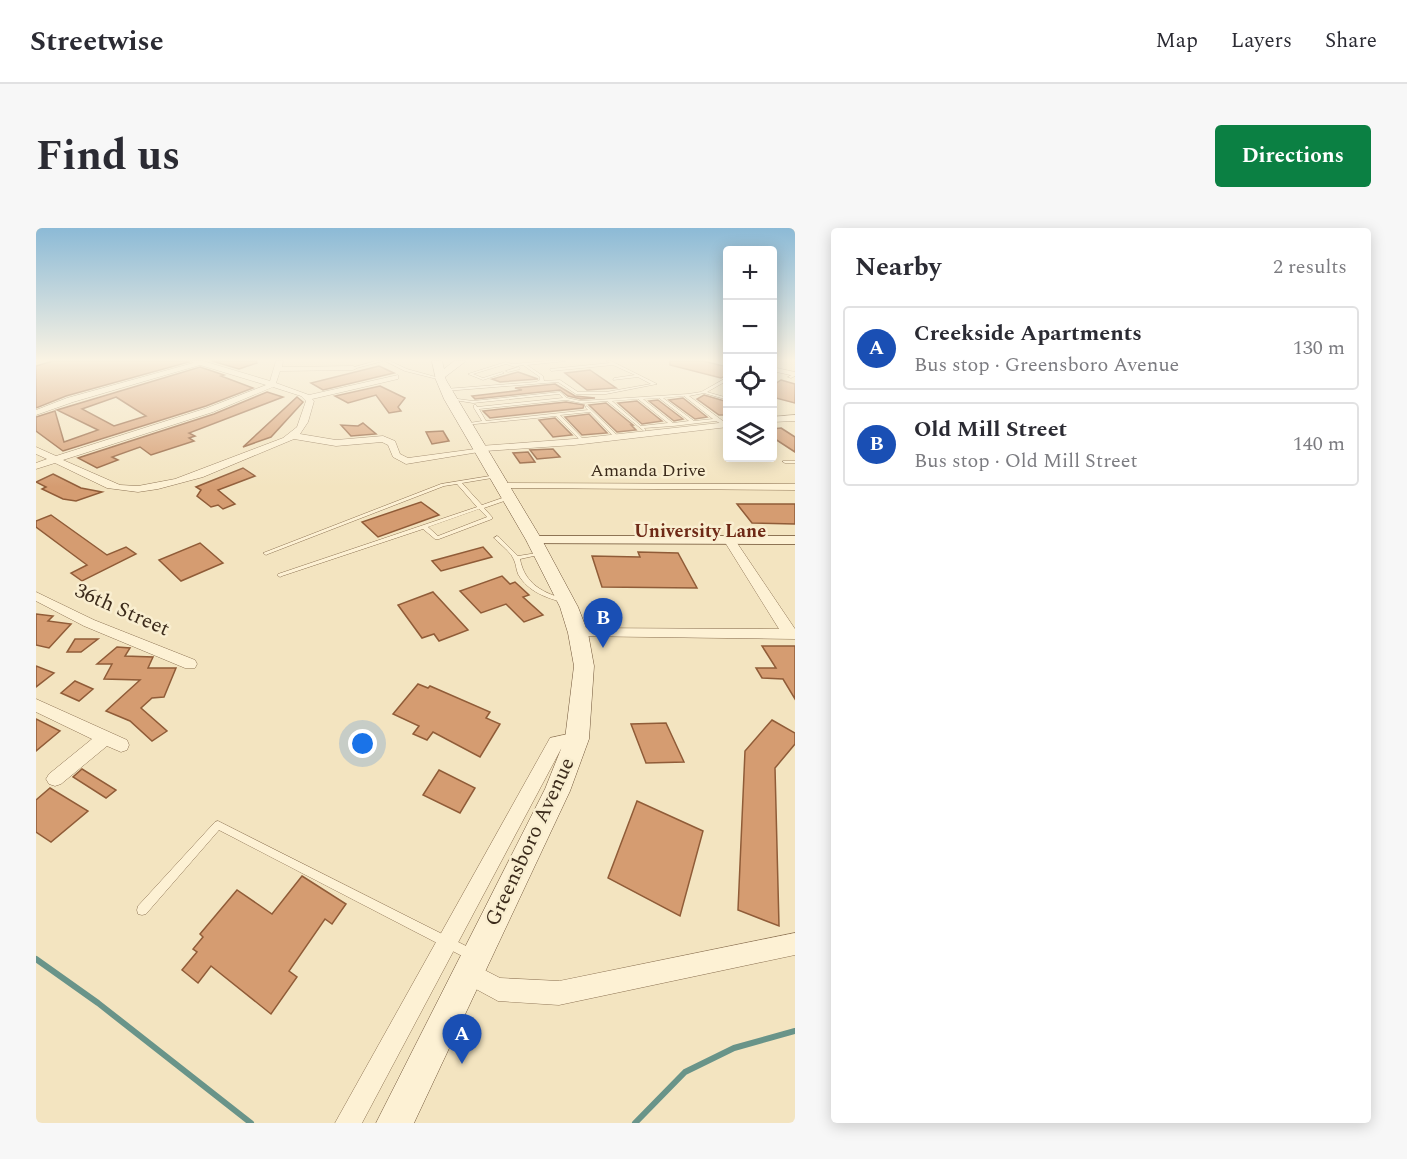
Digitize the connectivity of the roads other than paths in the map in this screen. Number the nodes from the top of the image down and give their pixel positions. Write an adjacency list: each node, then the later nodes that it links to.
1 (63, 403): 12 (street)
2 (227, 403): 25 (street)
3 (308, 403): 20 (street)
4 (459, 403): 24 (main road, Greensboro Avenue)
5 (509, 403): 13 (lane)
6 (582, 403): 11 (lane)
7 (611, 403): 19 (lane)
8 (645, 403): 18 (lane)
9 (668, 403): 17 (lane)
10 (696, 403): 16 (lane)
11 (590, 411): 13 (lane); 21 (lane)
12 (36, 413)
13 (557, 415): 22 (lane)
14 (795, 418): 15 (street)
15 (777, 420)
16 (723, 421): 17 (street)
17 (696, 424): 18 (street)
18 (675, 427): 19 (street)
19 (644, 430): 21 (street)
20 (293, 436): 24 (street); 25 (street)
21 (616, 436): 22 (street)
22 (582, 441): 24 (street)
23 (36, 450): 25 (street)
24 (480, 450): 30 (main road, Greensboro Avenue)
25 (56, 459): 28 (street)
26 (785, 462): 27 (lane)
27 (795, 462)
28 (36, 466)
29 (459, 483): 30 (lane); 32 (lane); 38 (lane)
30 (502, 487): 31 (street, Amanda Drive); 32 (lane); 37 (main road, Greensboro Avenue)
31 (795, 487)
32 (481, 507): 33 (lane); 33 (lane)
33 (423, 526): 40 (lane)
34 (497, 538): 39 (lane)
35 (729, 539): 36 (street); 37 (street); 44 (street)
36 (795, 540)
37 (537, 547): 39 (lane); 42 (main road, Greensboro Avenue)
38 (266, 553)
39 (517, 558): 42 (lane)
40 (280, 575)
41 (36, 596): 45 (street, 36th Street)
42 (566, 602): 43 (main road, Greensboro Avenue)
43 (579, 633): 44 (street); 47 (main road, Greensboro Avenue)
44 (792, 634)
45 (190, 664)
46 (36, 705): 48 (street)
47 (577, 739): 50 (street); 52 (main road, Greensboro Avenue)
48 (55, 779)
49 (142, 910): 50 (lane)
50 (447, 941): 52 (lane); 53 (street)
51 (795, 944): 52 (street)
52 (472, 965): 54 (main road, Greensboro Avenue)
53 (348, 1123)
54 (395, 1123)

